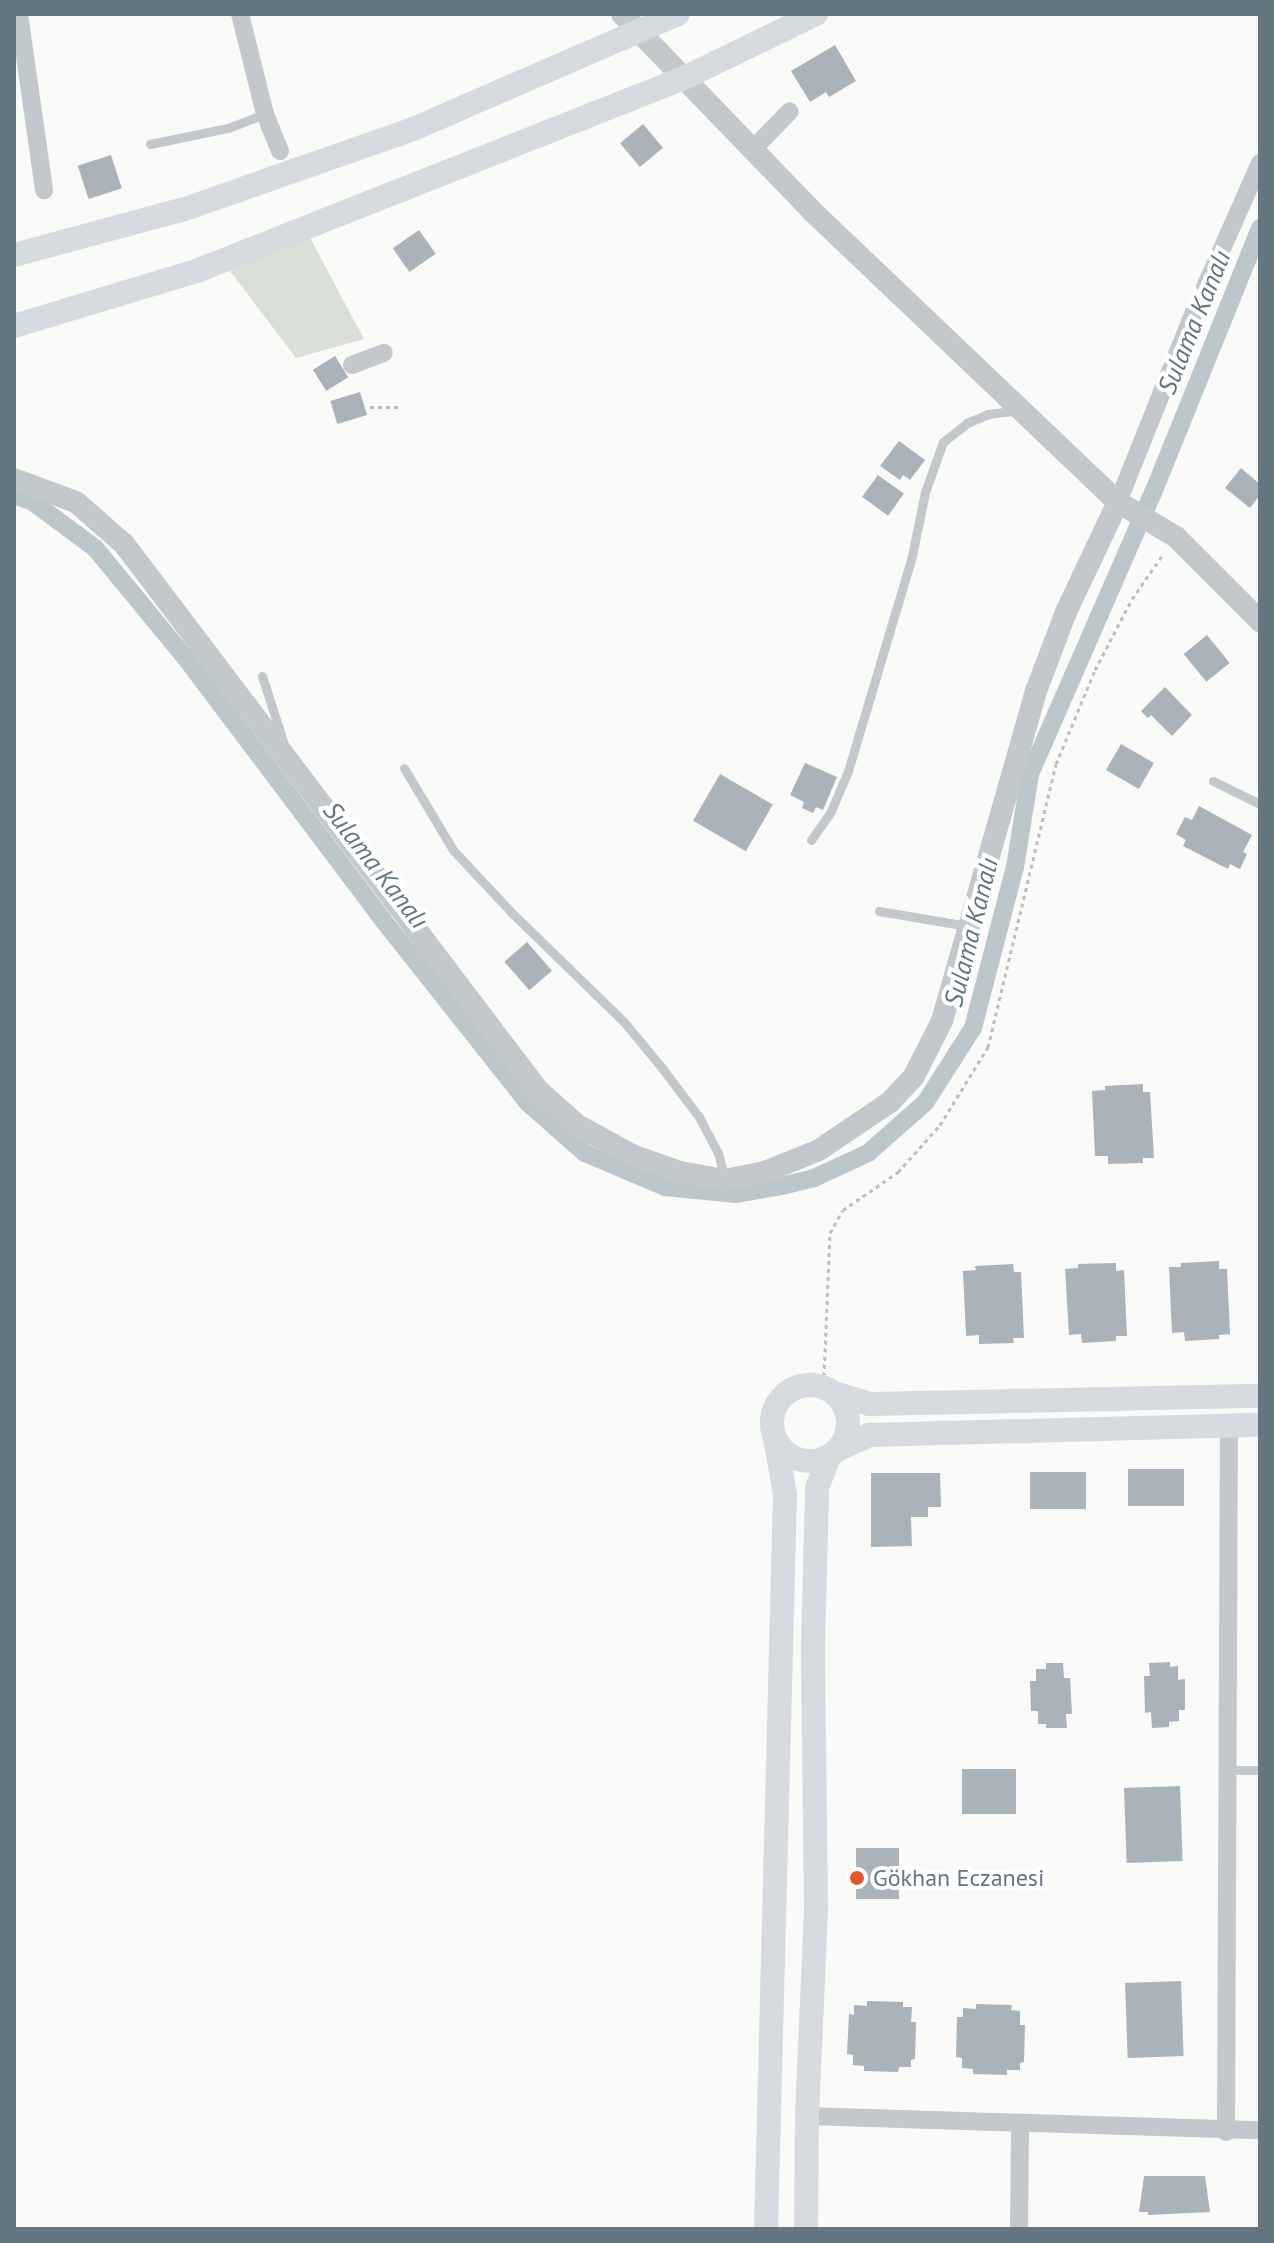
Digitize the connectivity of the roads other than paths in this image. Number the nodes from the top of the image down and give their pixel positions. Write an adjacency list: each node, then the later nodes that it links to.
1 (19, 14): 13 (street)
2 (240, 14): 8 (street)
3 (678, 14): 5 (main road)
4 (816, 14): 6 (main road)
5 (630, 21): 6 (street); 14 (main road)
6 (684, 78): 10 (street); 15 (main road)
7 (790, 111): 10 (street)
8 (265, 114): 9 (lane); 11 (street)
9 (150, 144)
10 (752, 150): 18 (street)
11 (280, 151)
12 (1260, 163): 20 (street)
13 (44, 190)
14 (14, 255)
15 (14, 326)
16 (384, 353): 17 (street)
17 (352, 365)
18 (1023, 410): 20 (street); 27 (lane)
19 (14, 479): 24 (street)
20 (1124, 505): 21 (street); 29 (street)
21 (1257, 612)
22 (262, 676): 24 (lane)
23 (404, 768): 30 (lane)
24 (292, 770): 30 (street)
25 (1213, 781): 26 (lane)
26 (1260, 804)
27 (811, 840)
28 (879, 911): 29 (lane)
29 (971, 926): 30 (street)
30 (725, 1180)
31 (829, 1390): 32 (main road); 35 (main road); 36 (main road)
32 (1260, 1396)
33 (1229, 1425): 34 (main road); 36 (main road); 37 (street)
34 (1260, 1425)
35 (775, 1438): 36 (main road); 43 (main road)
36 (834, 1453): 39 (main road)
37 (1228, 1770): 38 (lane); 42 (street)
38 (1260, 1770)
39 (807, 2116): 40 (street); 44 (main road)
40 (1020, 2125): 42 (street); 45 (street)
41 (1260, 2130): 42 (street)
42 (1226, 2132)
43 (766, 2229)
44 (806, 2229)
45 (1019, 2229)

